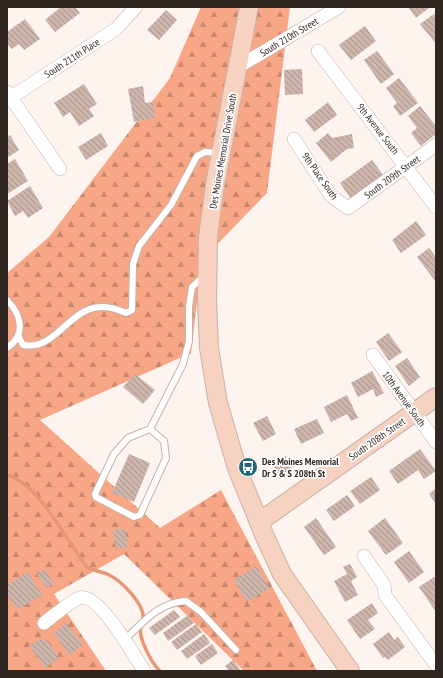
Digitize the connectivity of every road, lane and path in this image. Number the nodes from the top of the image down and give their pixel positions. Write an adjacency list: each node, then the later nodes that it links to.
1 (250, 7): 5 (main road, Des Moines Memorial Drive South)
2 (339, 7): 5 (street, South 210th Street)
3 (135, 9): 6 (street, South 211th Place)
4 (318, 51): 10 (street, 9th Avenue South)
5 (238, 67): 9 (main road, Des Moines Memorial Drive South)
6 (8, 96): 11 (street)
7 (294, 139): 13 (street, 9th Place South)
8 (436, 145): 10 (street, South 209th Street)
9 (221, 153): 14 (main road, Des Moines Memorial Drive South); 16 (lane)
10 (406, 166): 12 (street, 9th Avenue South); 13 (street, South 209th Street)
11 (60, 169)
12 (436, 207)
13 (348, 208)
14 (208, 273): 21 (lane); 23 (main road, Des Moines Memorial Drive South)
15 (7, 300): 16 (lane)
16 (18, 335): 17 (lane)
17 (7, 348)
18 (373, 355): 20 (street, 10th Avenue South)
19 (436, 397): 20 (main road, South 208th Street)
20 (414, 413): 22 (street, 10th Avenue South); 23 (main road, South 208th Street)
21 (150, 429): 21 (lane)
22 (436, 442)
23 (259, 522): 30 (main road, Des Moines Memorial Drive South)
24 (364, 556): 28 (street)
25 (44, 623): 26 (street)
26 (124, 640): 27 (lane); 29 (street)
27 (236, 650)
28 (436, 665)
29 (144, 671)
30 (350, 671)

